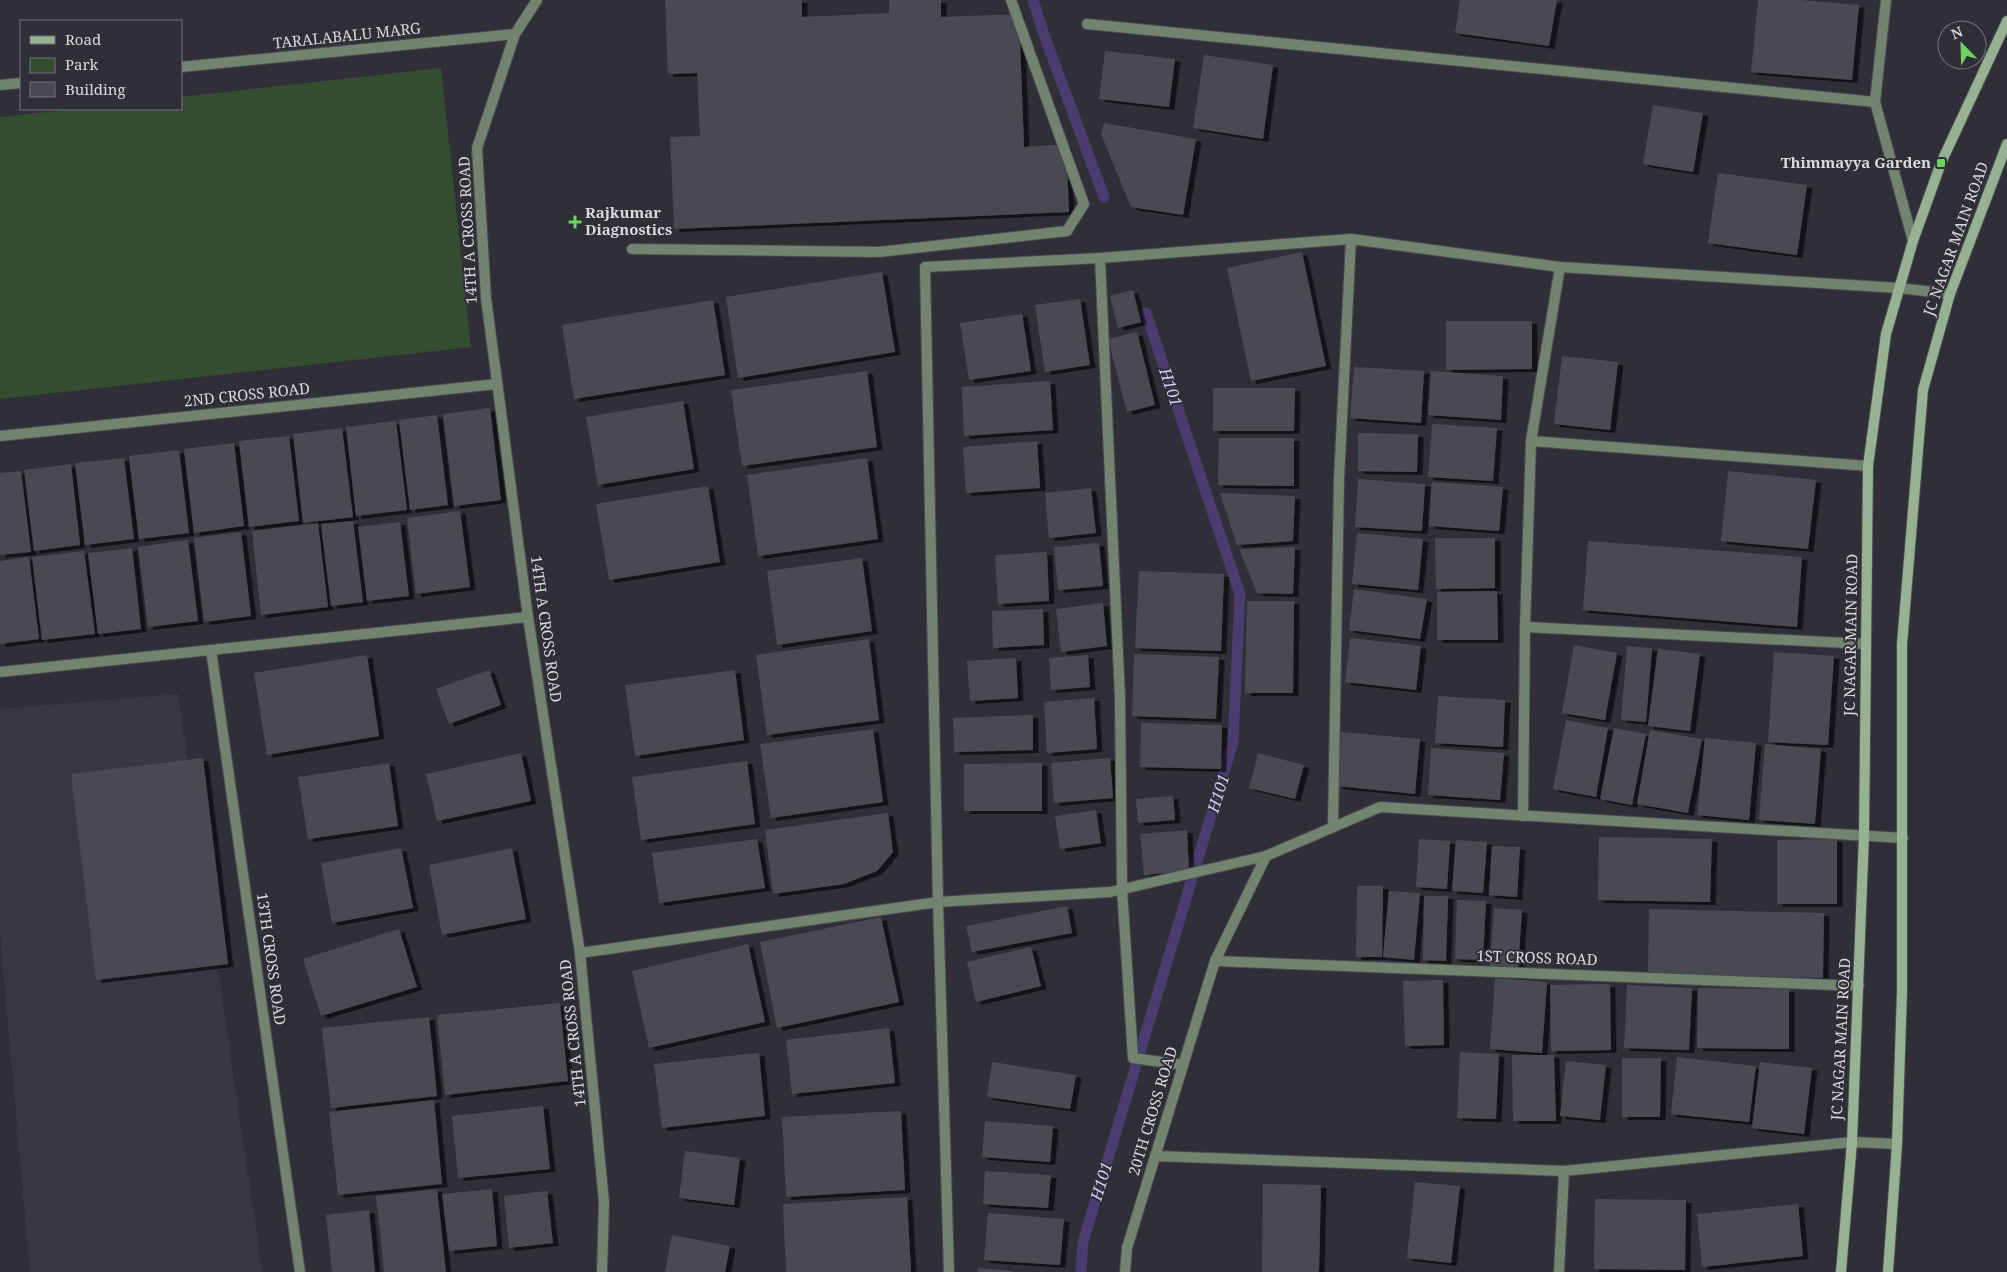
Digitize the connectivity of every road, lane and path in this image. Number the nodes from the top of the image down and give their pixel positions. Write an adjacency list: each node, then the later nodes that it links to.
1 (536, 0): 6 (street, 14TH A CROSS ROAD)
2 (1011, 0): 14 (street)
3 (1886, 0): 10 (street)
4 (2007, 21): 13 (main road, JC NAGAR MAIN ROAD)
5 (1086, 24): 10 (street)
6 (515, 34): 7 (street, TARALABALU MARG); 19 (street, 14TH A CROSS ROAD)
7 (182, 67)
8 (20, 82): 9 (street)
9 (0, 85)
10 (1875, 102): 13 (street)
11 (2007, 144): 18 (main road, JC NAGAR MAIN ROAD)
12 (1351, 239): 15 (street); 16 (street); 29 (street)
13 (1912, 241): 17 (main road, JC NAGAR MAIN ROAD)
14 (632, 249)
15 (1100, 258): 33 (street); 34 (street)
16 (1560, 268): 17 (street); 21 (street)
17 (1899, 288): 18 (street); 22 (main road, JC NAGAR MAIN ROAD)
18 (1950, 294): 31 (main road, JC NAGAR MAIN ROAD)
19 (497, 384): 20 (street, 2ND CROSS ROAD); 23 (street, 14TH A CROSS ROAD)
20 (0, 436)
21 (1530, 440): 22 (street); 24 (street)
22 (1868, 466): 25 (main road, JC NAGAR MAIN ROAD)
23 (528, 617): 26 (street); 35 (street, 14TH A CROSS ROAD)
24 (1525, 627): 25 (street); 28 (street)
25 (1866, 644): 30 (main road, JC NAGAR MAIN ROAD)
26 (212, 650): 27 (street); 43 (street, 13TH CROSS ROAD)
27 (0, 672)
28 (1523, 816): 29 (street); 30 (street)
29 (1333, 827): 32 (street)
30 (1864, 835): 31 (street); 37 (main road, JC NAGAR MAIN ROAD)
31 (1902, 838): 40 (main road, JC NAGAR MAIN ROAD)
32 (1266, 856): 33 (street); 36 (street, 20TH CROSS ROAD)
33 (1122, 889): 34 (street); 38 (street)
34 (938, 902): 35 (street); 45 (street)
35 (580, 953): 44 (street, 14TH A CROSS ROAD)
36 (1215, 961): 37 (street, 1ST CROSS ROAD); 38 (street, 20TH CROSS ROAD)
37 (1859, 986): 39 (main road, JC NAGAR MAIN ROAD)
38 (1183, 1065): 41 (street, 20TH CROSS ROAD)
39 (1852, 1142): 40 (street); 42 (street); 48 (main road, JC NAGAR MAIN ROAD)
40 (1897, 1144): 49 (main road, JC NAGAR MAIN ROAD)
41 (1155, 1156): 42 (street); 46 (street, 20TH CROSS ROAD)
42 (1564, 1171): 47 (street)
43 (300, 1272)
44 (602, 1272)
45 (949, 1272)
46 (1125, 1272)
47 (1559, 1272)
48 (1841, 1272)
49 (1888, 1272)

